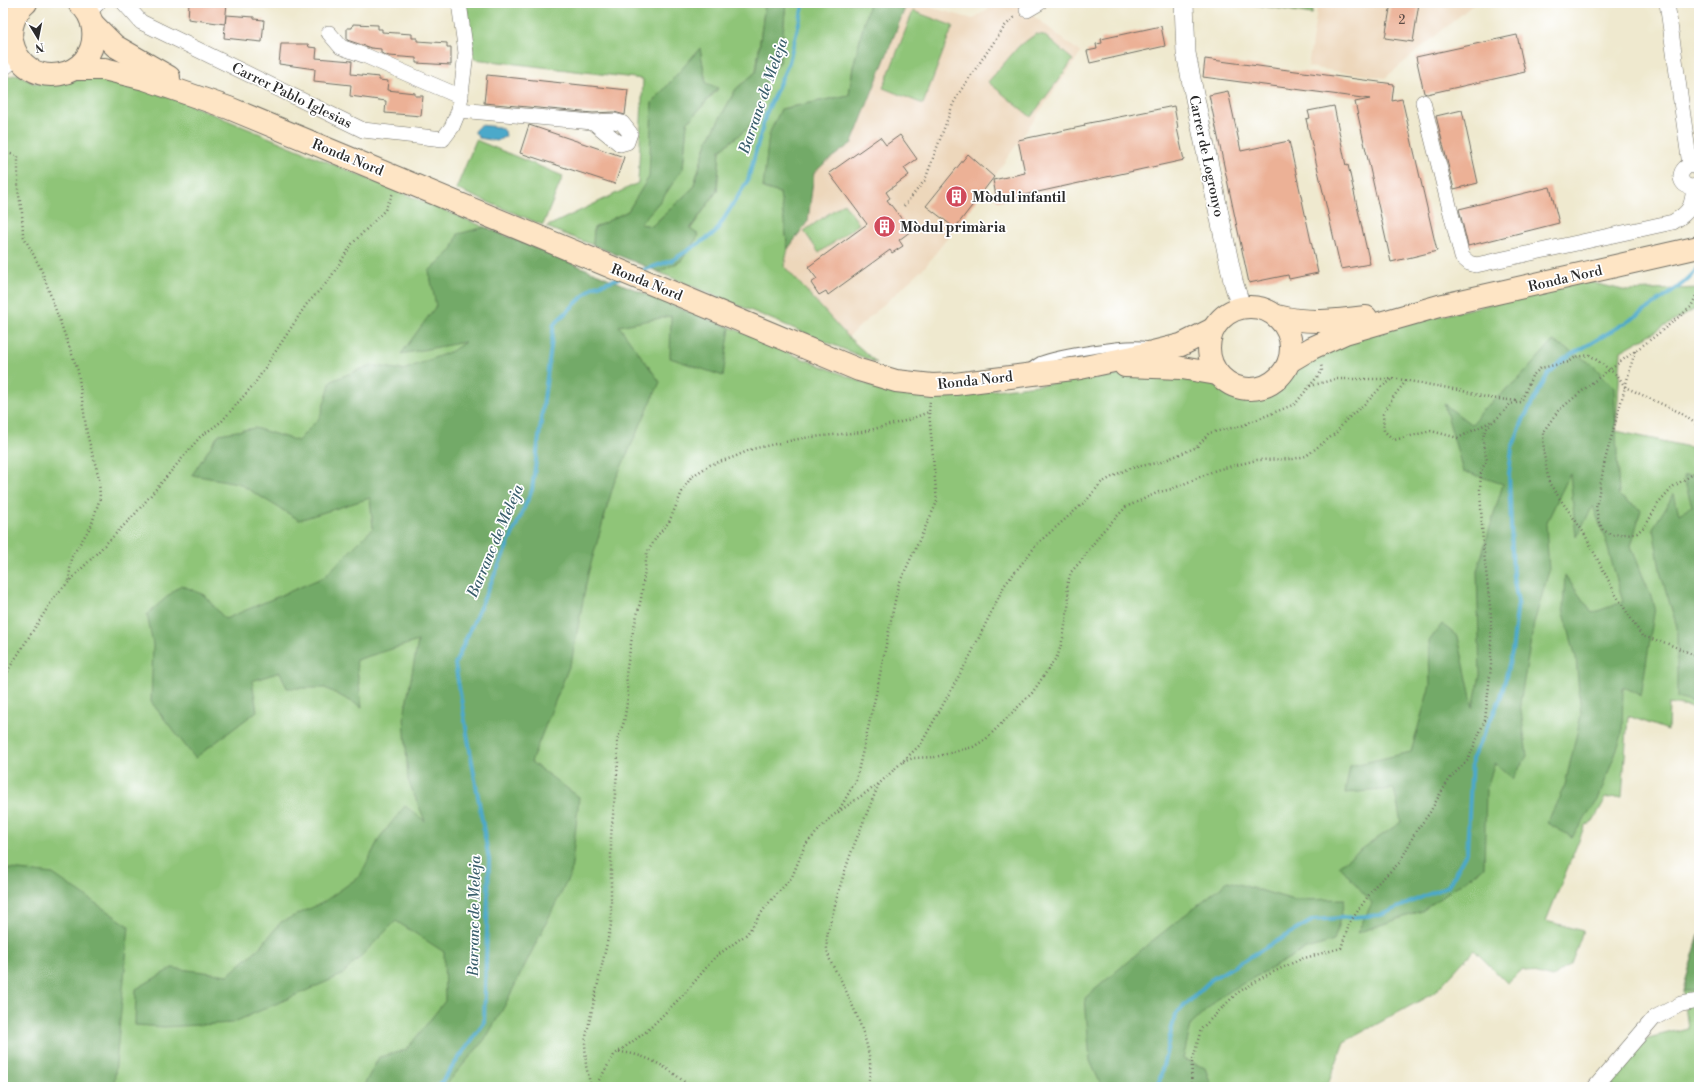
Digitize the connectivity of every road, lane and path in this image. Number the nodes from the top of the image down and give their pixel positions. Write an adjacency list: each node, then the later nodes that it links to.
1 (26, 3): 9 (main road)
2 (124, 3): 14 (street, Carrer Pablo Iglesias)
3 (459, 3): 14 (street, Carrer Pablo Iglesias)
4 (1184, 3): 24 (street, Carrer de Logronyo)
5 (1667, 3): 18 (street)
6 (3, 5): 9 (main road)
7 (1033, 6): 21 (path)
8 (89, 10): 12 (main road); 15 (main road, Ronda Nord)
9 (12, 27): 11 (main road)
10 (329, 33): 14 (street)
11 (10, 63): 12 (main road, Ronda Nord)
12 (75, 69): 15 (main road, Ronda Nord)
13 (1424, 102): 20 (street)
14 (460, 104): 16 (street)
15 (229, 108): 19 (main road, Ronda Nord)
16 (594, 122)
17 (3, 152): 46 (path)
18 (1695, 166): 20 (street)
19 (400, 178): 38 (main road, Ronda Nord); 46 (path)
20 (1696, 186)
21 (904, 206)
22 (1697, 248): 25 (main road, Ronda Nord)
23 (1699, 289): 30 (path)
24 (1245, 301): 26 (main road); 26 (path); 27 (main road)
25 (1439, 306): 26 (main road, Ronda Nord); 28 (main road, Ronda Nord)
26 (1275, 309): 31 (main road)
27 (1213, 329): 29 (main road, Ronda Nord); 34 (main road)
28 (1312, 348): 31 (main road, Ronda Nord); 39 (path)
29 (1165, 349): 32 (main road, Ronda Nord); 35 (lane)
30 (1636, 350): 33 (path); 40 (path)
31 (1290, 362): 34 (main road)
32 (1080, 368): 34 (main road, Ronda Nord); 35 (main road, Ronda Nord)
33 (1610, 368): 40 (path); 41 (path); 47 (path)
34 (1217, 374)
35 (1024, 375): 38 (main road, Ronda Nord)
36 (1393, 379): 37 (path); 39 (path); 49 (path)
37 (1406, 381): 41 (path); 43 (path)
38 (932, 386): 42 (path)
39 (1309, 386): 49 (path)
40 (1625, 387): 44 (path); 45 (path)
41 (1521, 402): 43 (path)
42 (929, 412): 51 (path); 54 (path)
43 (1493, 420): 58 (path)
44 (1699, 426)
45 (1699, 473)
46 (69, 582): 48 (path)
47 (1699, 657)
48 (3, 683)
49 (901, 763): 50 (path)
50 (880, 783): 51 (path); 57 (path)
51 (838, 812): 53 (path)
52 (1699, 1001): 59 (street)
53 (619, 1052): 55 (path); 56 (path)
54 (591, 1087)
55 (595, 1087)
56 (690, 1087)
57 (860, 1087)
58 (1191, 1087)
59 (1595, 1087)

